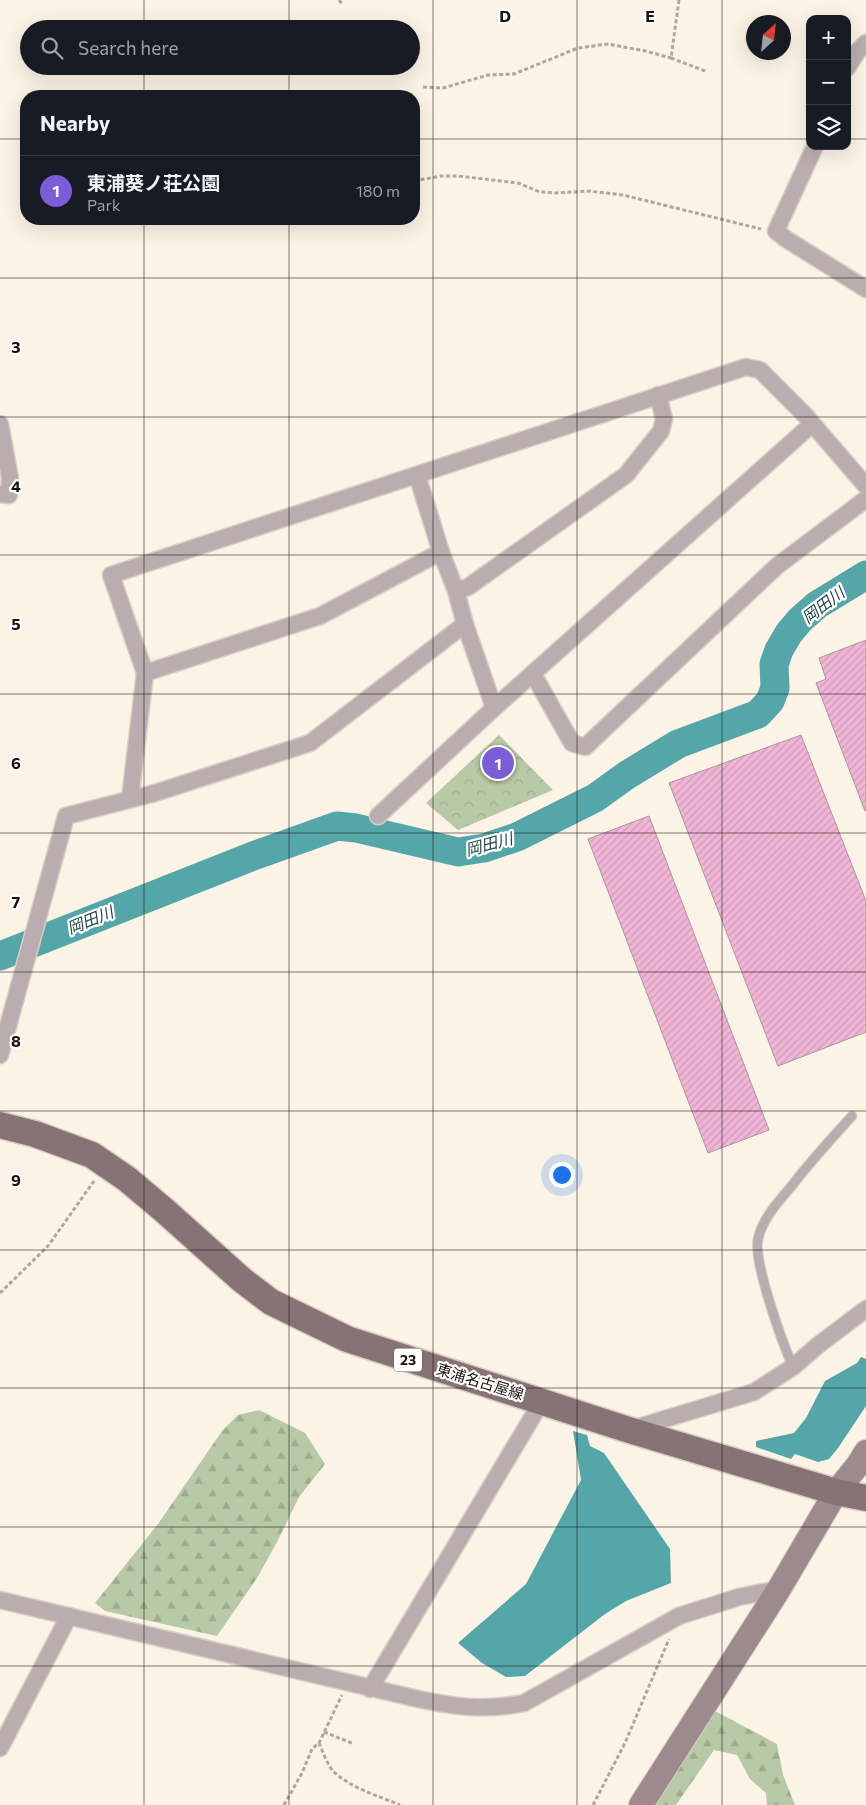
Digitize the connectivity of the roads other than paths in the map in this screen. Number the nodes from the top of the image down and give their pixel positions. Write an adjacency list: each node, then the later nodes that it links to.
1 (866, 43): 2 (street)
2 (851, 62)
3 (813, 150): 4 (street)
4 (866, 289)
5 (658, 395): 7 (street); 8 (street); 13 (street)
6 (0, 424): 10 (street)
7 (812, 424): 9 (street); 16 (street)
8 (417, 474): 12 (street); 15 (street)
9 (866, 486)
10 (0, 494)
11 (866, 499): 16 (street)
12 (441, 552): 13 (street); 15 (street)
13 (456, 591): 14 (street)
14 (465, 624): 17 (street); 18 (street)
15 (144, 673): 18 (street)
16 (534, 674): 17 (street)
17 (494, 708): 19 (street)
18 (130, 799): 20 (street)
19 (378, 816)
20 (4, 1024): 21 (street)
21 (0, 1054)
22 (852, 1116): 25 (lane)
23 (0, 1125): 26 (main road, 東浦名古屋線 / 23)
24 (866, 1308): 25 (street)
25 (793, 1367): 27 (street)
26 (542, 1401): 27 (main road, 東浦名古屋線 / 23); 34 (street)
27 (630, 1430): 29 (main road, 東浦名古屋線 / 23)
28 (866, 1452): 29 (street)
29 (836, 1492): 30 (main road, 東浦名古屋線 / 23); 31 (street)
30 (866, 1498)
31 (780, 1589): 34 (street); 36 (street)
32 (0, 1600): 33 (street)
33 (69, 1616): 34 (street); 35 (street)
34 (370, 1689)
35 (0, 1748)
36 (640, 1805)

